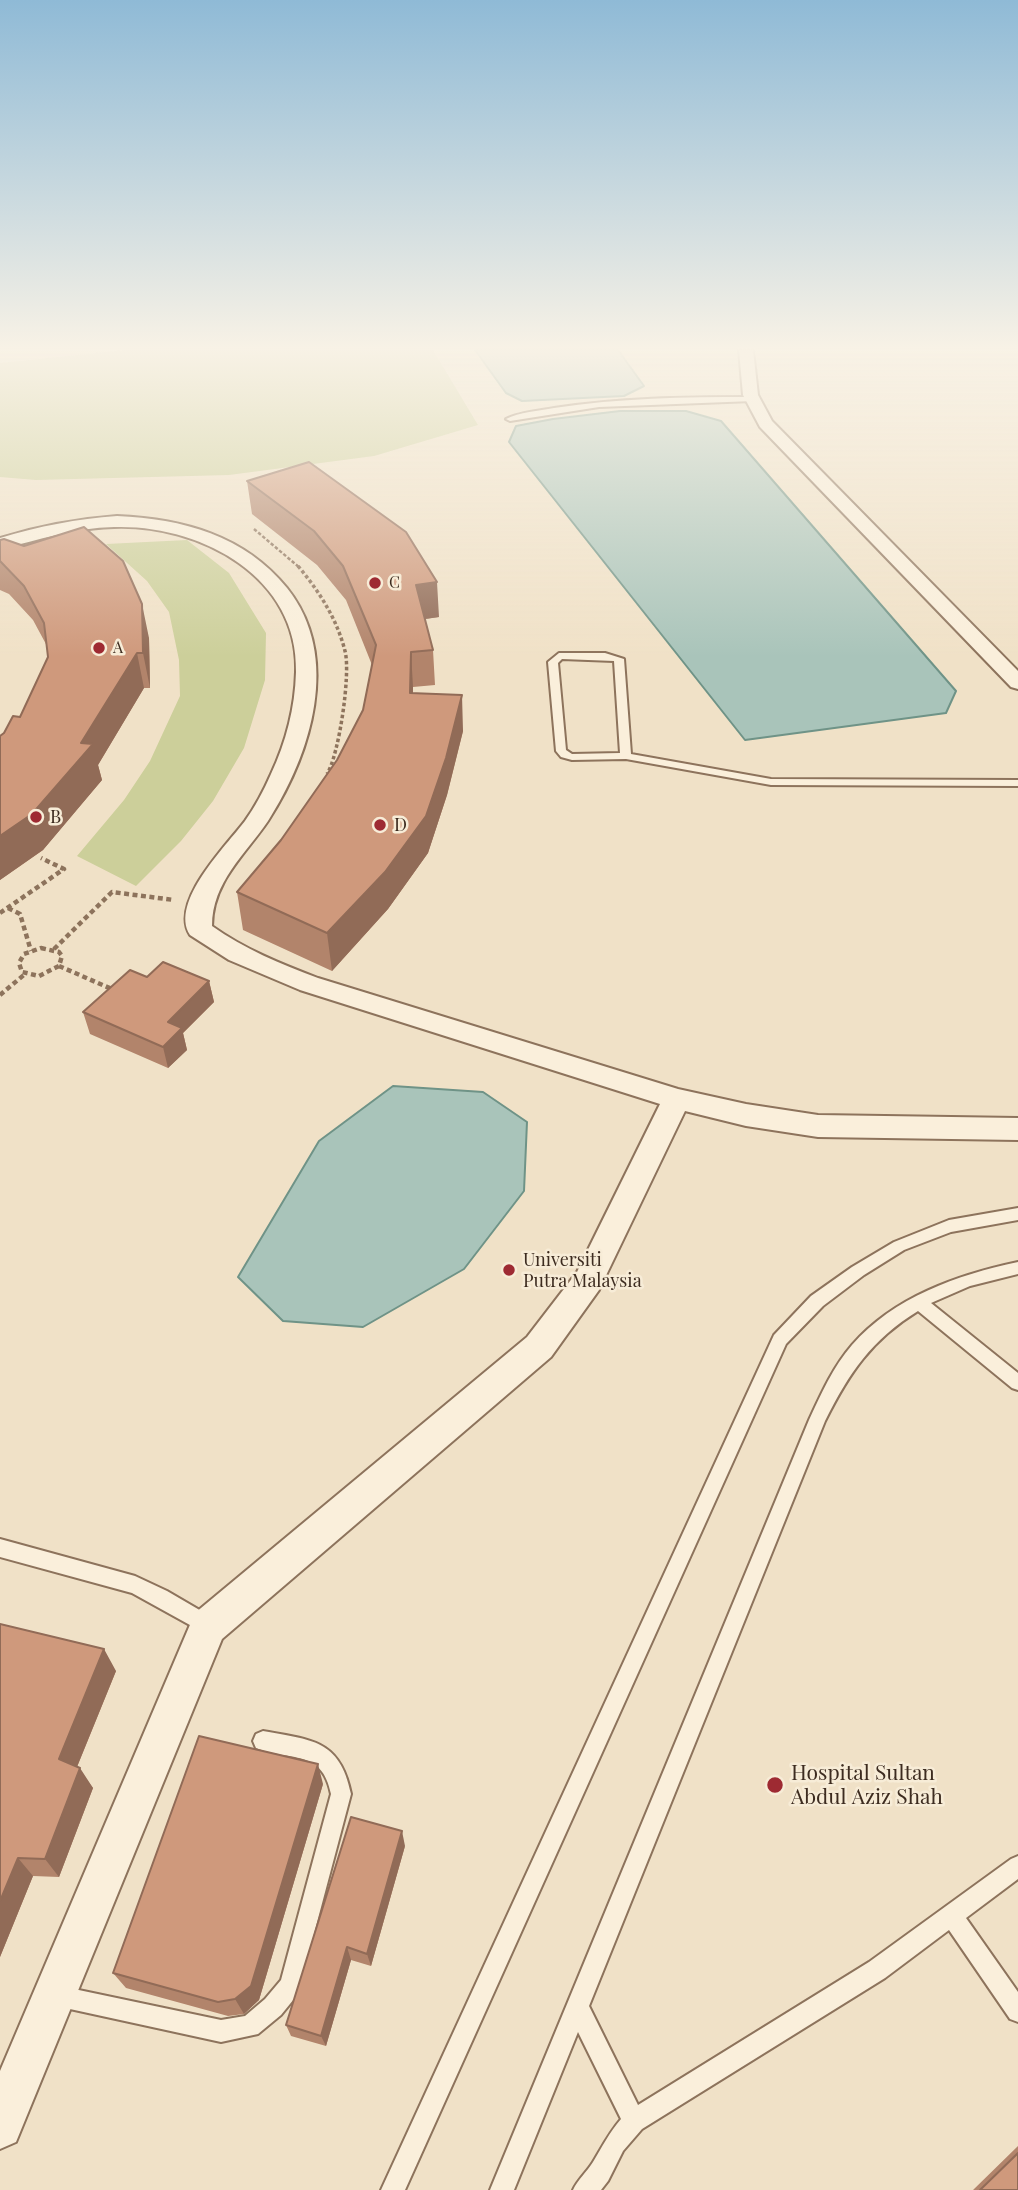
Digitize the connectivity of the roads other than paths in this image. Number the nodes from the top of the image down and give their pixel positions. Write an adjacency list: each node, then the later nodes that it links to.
1 (793, 452): 3 (street)
2 (0, 544): 6 (street)
3 (1018, 683)
4 (626, 757): 4 (lane); 5 (lane)
5 (1018, 783)
6 (677, 1099): 7 (street); 13 (street)
7 (1018, 1129)
8 (1018, 1214): 22 (lane)
9 (1018, 1268): 10 (lane)
10 (918, 1303): 11 (lane); 18 (lane)
11 (1018, 1383)
12 (0, 1548): 13 (lane)
13 (208, 1626): 17 (street)
14 (263, 1741): 17 (lane)
15 (1018, 1866): 16 (lane)
16 (951, 1915): 19 (lane); 20 (lane)
17 (54, 1996): 21 (street)
18 (578, 2008): 20 (lane); 23 (lane)
19 (1018, 2011)
20 (635, 2121): 24 (lane)
21 (0, 2126)
22 (393, 2190)
23 (502, 2190)
24 (585, 2190)

